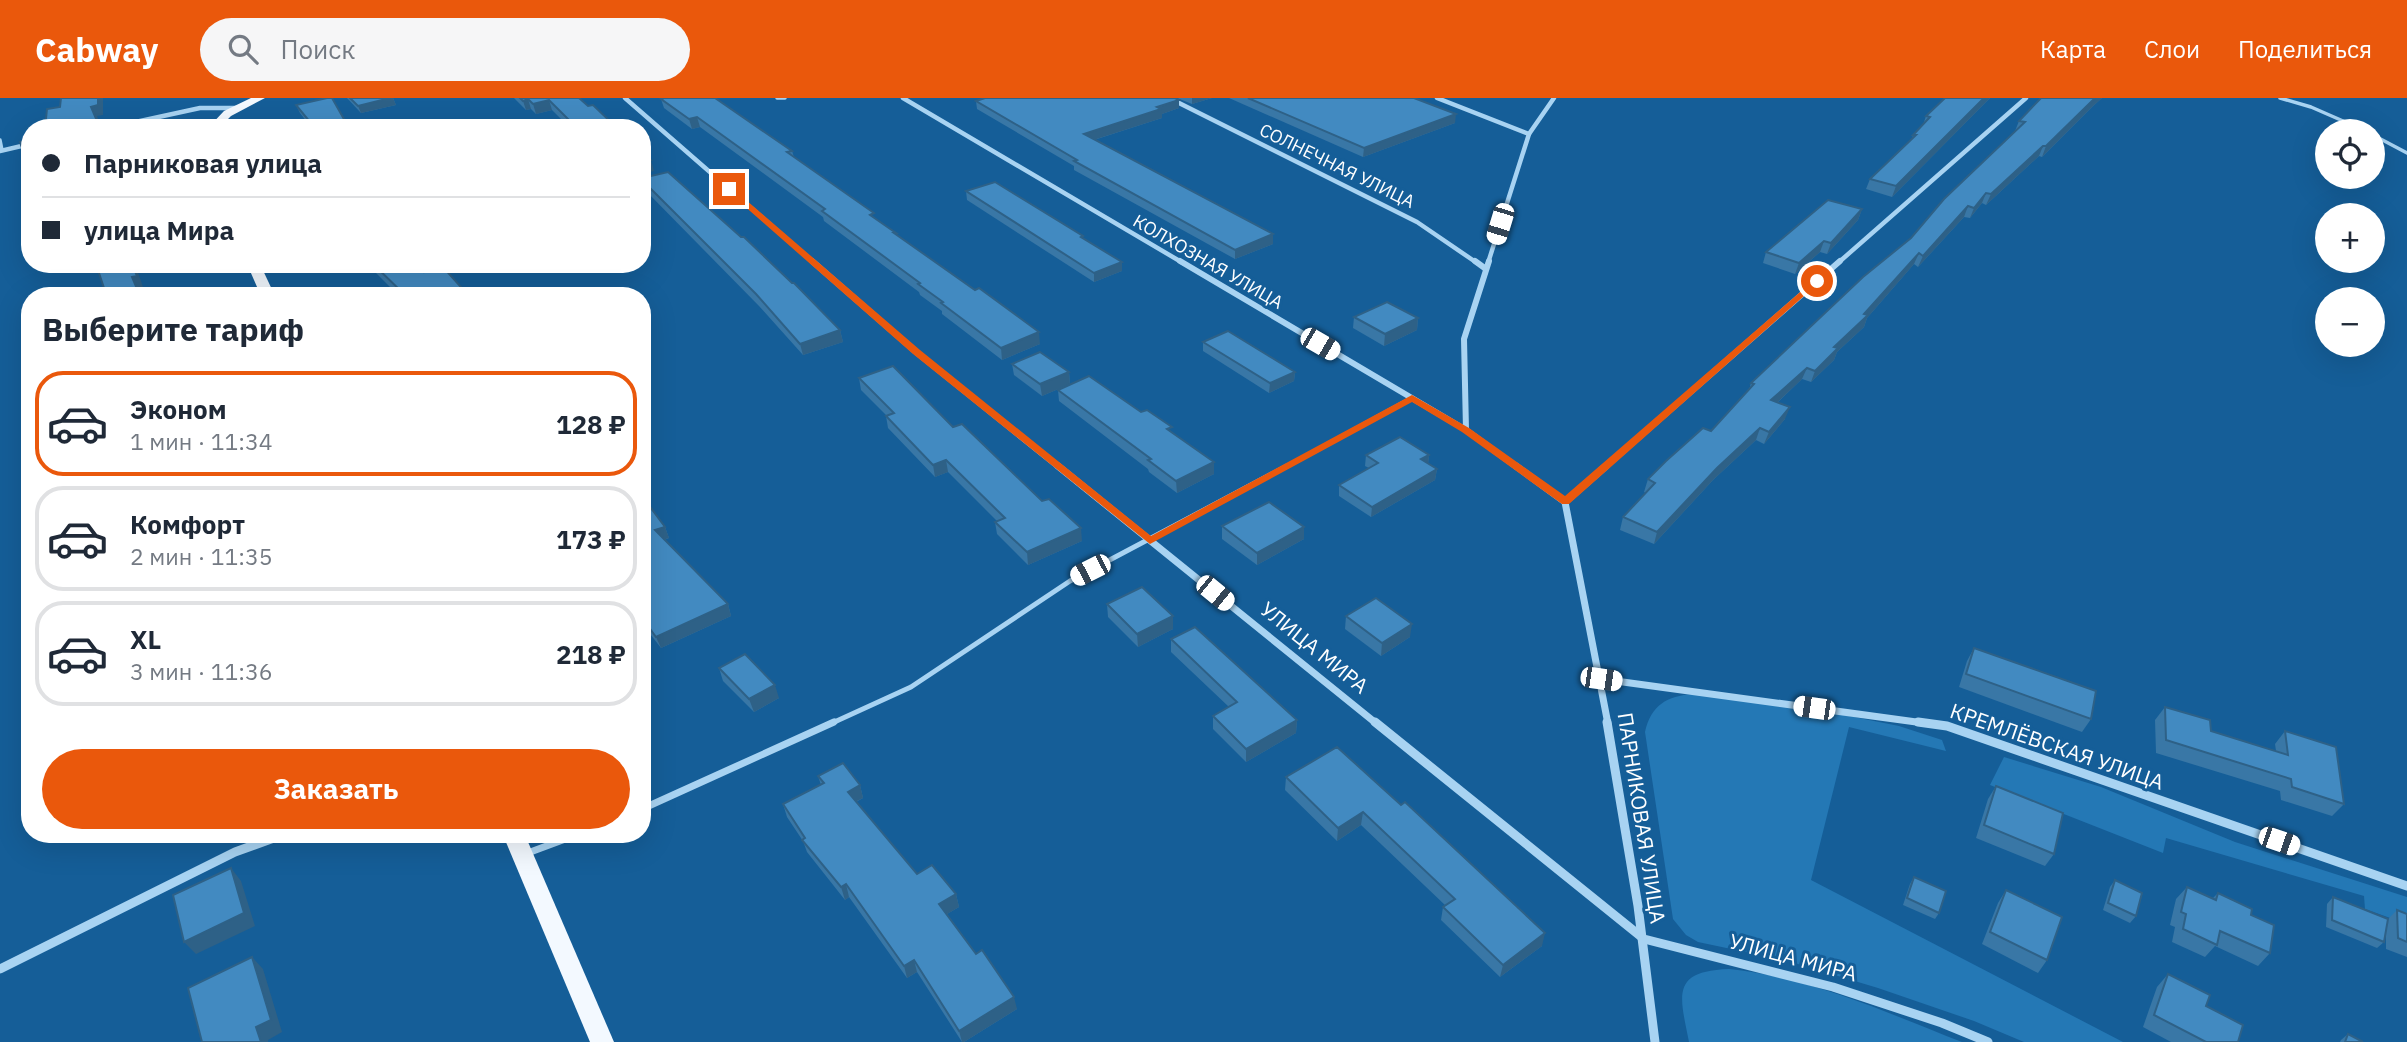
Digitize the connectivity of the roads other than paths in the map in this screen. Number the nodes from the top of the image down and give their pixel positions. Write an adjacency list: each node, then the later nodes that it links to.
1 (199, 98): 12 (street)
2 (260, 98): 13 (main road)
3 (625, 98): 16 (street, УЛИЦА МИРА)
4 (777, 98): 5 (lane)
5 (785, 98)
6 (903, 98): 26 (street, КОЛХОЗНАЯ УЛИЦА)
7 (1169, 98): 25 (street, СОЛНЕЧНАЯ УЛИЦА)
8 (1437, 98): 19 (street)
9 (1554, 98): 19 (street)
10 (2026, 98): 28 (street)
11 (2280, 98): 17 (lane)
12 (200, 108): 13 (street); 14 (street)
13 (236, 108): 15 (main road)
14 (149, 119)
15 (223, 119)
16 (649, 119)
17 (2338, 119)
18 (651, 121): 29 (street, УЛИЦА МИРА)
19 (1529, 134): 25 (street)
20 (0, 140): 23 (lane)
21 (2385, 141): 24 (lane)
22 (21, 147): 23 (street)
23 (1, 151)
24 (2407, 153)
25 (1486, 269): 27 (street)
26 (1412, 398): 27 (street, КОЛХОЗНАЯ УЛИЦА); 29 (lane)
27 (1466, 430): 28 (street, КОЛХОЗНАЯ УЛИЦА)
28 (1565, 502): 30 (street, ПАРНИКОВАЯ УЛИЦА)
29 (1150, 541): 31 (lane); 35 (street, УЛИЦА МИРА)
30 (1601, 679): 34 (street, КРЕМЛЁВСКАЯ УЛИЦА); 35 (street, ПАРНИКОВАЯ УЛИЦА)
31 (651, 805)
32 (260, 843): 36 (street)
33 (518, 845): 37 (main road)
34 (2407, 886)
35 (1644, 939): 38 (street, ПАРНИКОВАЯ УЛИЦА); 39 (street, УЛИЦА МИРА)
36 (0, 969)
37 (602, 1042)
38 (1655, 1042)
39 (1988, 1042)

